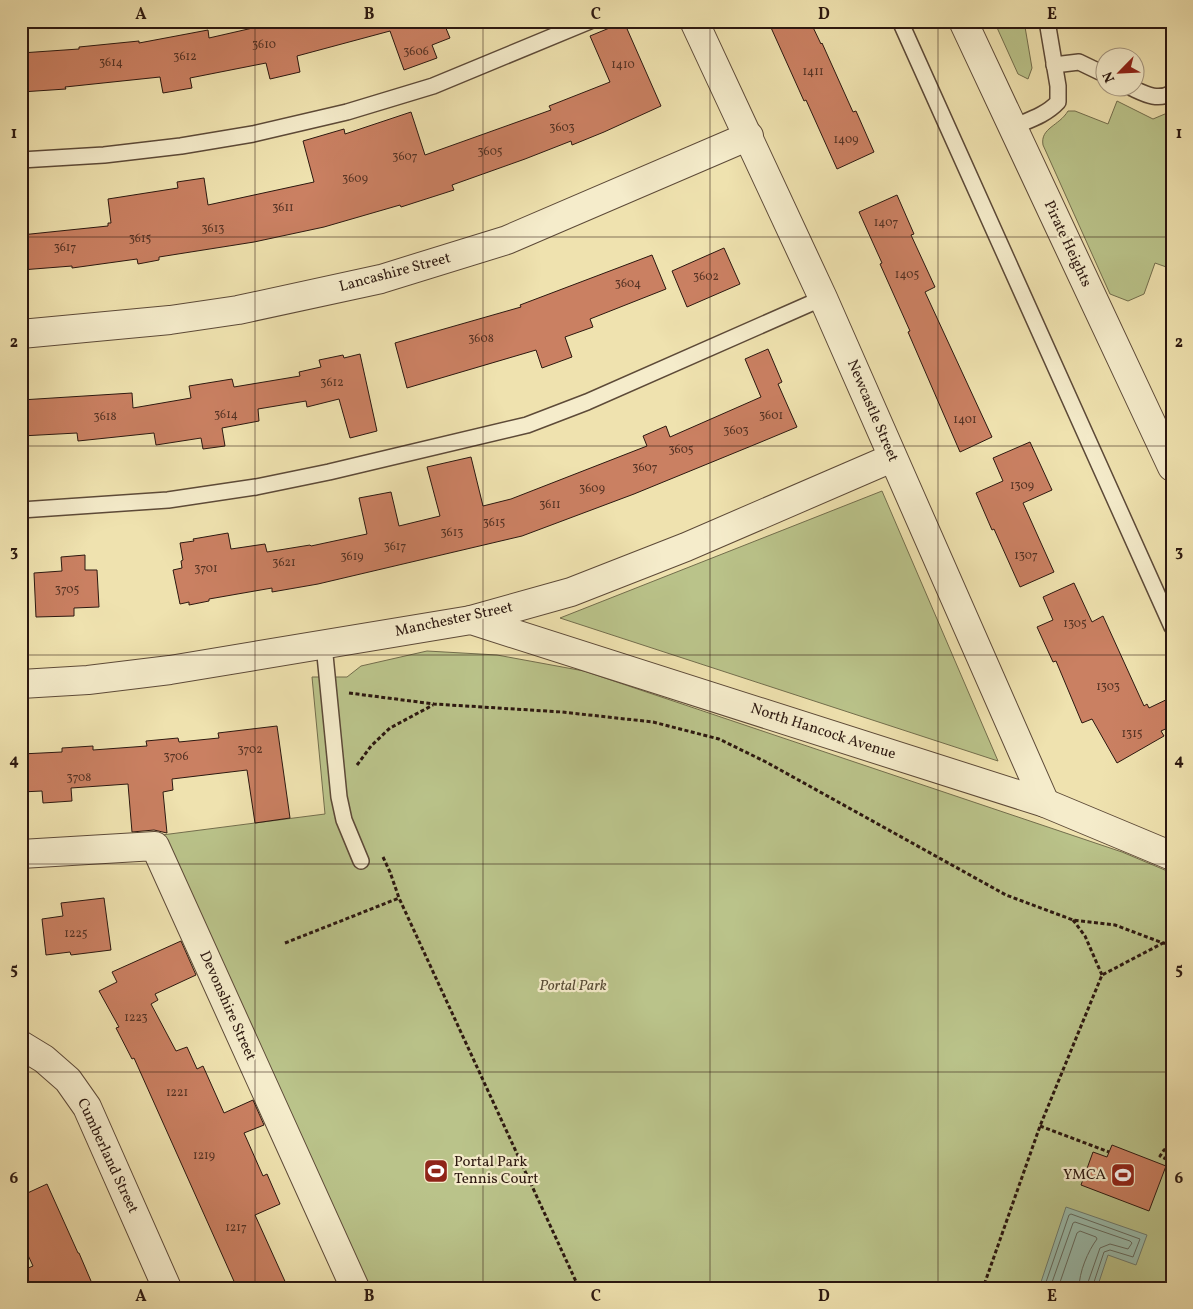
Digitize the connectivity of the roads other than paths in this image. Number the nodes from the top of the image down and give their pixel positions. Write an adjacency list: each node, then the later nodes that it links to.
1 (590, 21): 12 (lane)
2 (694, 21): 11 (street, Newcastle Street)
3 (900, 21): 19 (lane)
4 (963, 21): 10 (street, Pirate Heights)
5 (1047, 21): 6 (lane)
6 (1054, 65): 7 (lane); 10 (lane)
7 (1096, 70)
8 (1172, 93): 9 (lane)
9 (1146, 94)
10 (1013, 127): 16 (street, Pirate Heights)
11 (749, 136): 13 (street, Newcastle Street); 14 (street, Lancashire Street)
12 (21, 160)
13 (823, 298): 15 (street, Newcastle Street); 17 (lane)
14 (21, 334)
15 (892, 458): 18 (street, Manchester Street); 22 (street, Newcastle Street)
16 (1172, 468)
17 (21, 510)
18 (470, 620): 20 (street, Manchester Street); 22 (street, North Hancock Avenue)
19 (1172, 627)
20 (324, 645): 21 (street, Manchester Street); 25 (lane)
21 (21, 684)
22 (1044, 803): 24 (street, North Hancock Avenue)
23 (21, 854): 28 (street, Devonshire Street)
24 (1172, 856)
25 (361, 861)
26 (21, 1045): 27 (street, Cumberland Street)
27 (167, 1288)
28 (355, 1288)

